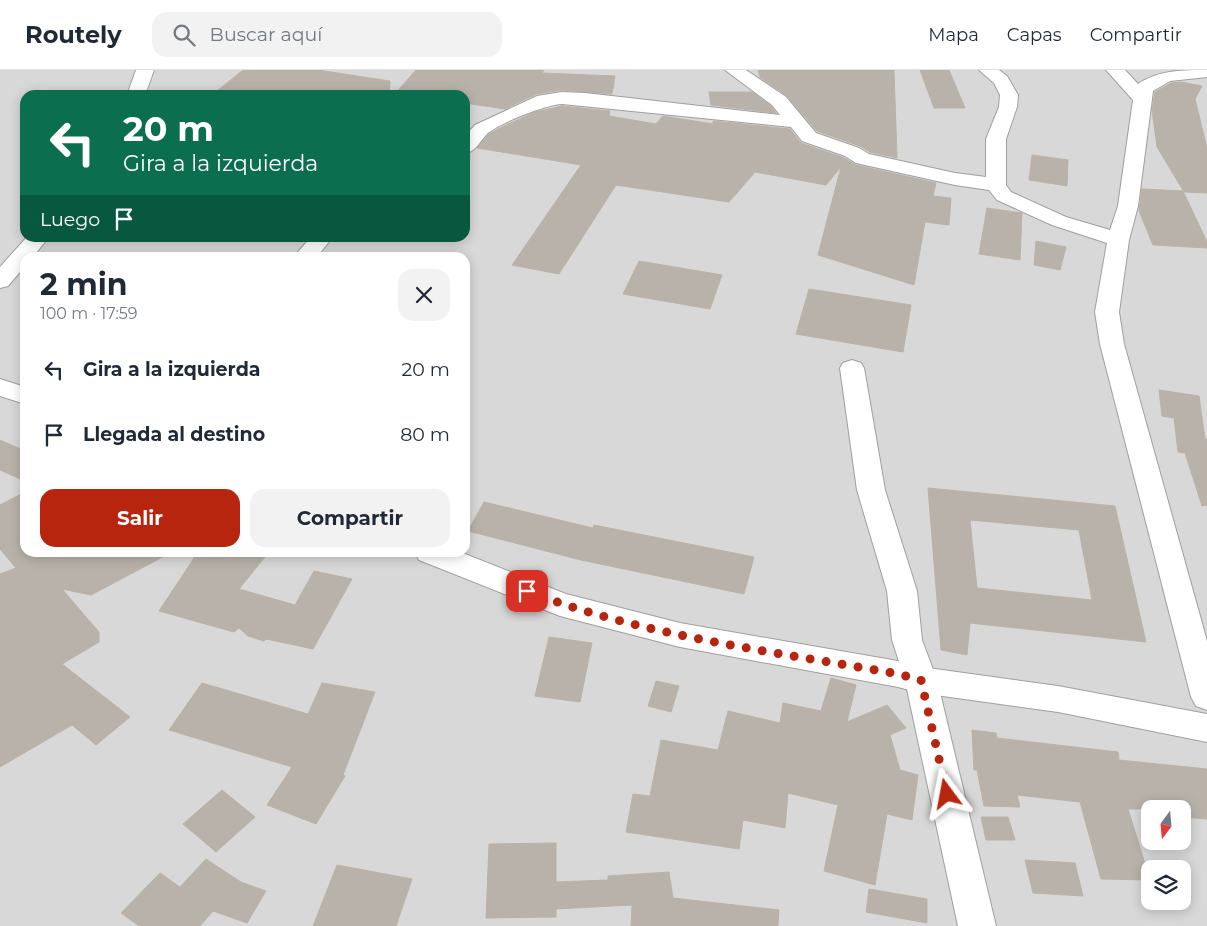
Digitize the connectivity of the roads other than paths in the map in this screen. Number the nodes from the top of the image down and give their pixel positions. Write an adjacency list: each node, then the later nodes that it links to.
1 (145, 70): 6 (street)
2 (734, 70): 8 (street)
3 (988, 70): 10 (street)
4 (1115, 70): 7 (street)
5 (1207, 72): 7 (street)
6 (138, 90)
7 (1142, 99): 11 (street)
8 (796, 122): 9 (street); 10 (street)
9 (470, 142)
10 (996, 185): 11 (street)
11 (1118, 240): 23 (street)
12 (34, 242): 14 (street)
13 (318, 242): 15 (street)
14 (25, 252)
15 (309, 252)
16 (20, 258): 17 (street)
17 (0, 281)
18 (852, 368): 22 (street)
19 (0, 387): 20 (street)
20 (20, 394)
21 (442, 557): 22 (street)
22 (921, 680): 24 (street); 25 (street)
23 (1207, 697)
24 (1207, 728)
25 (977, 926)

